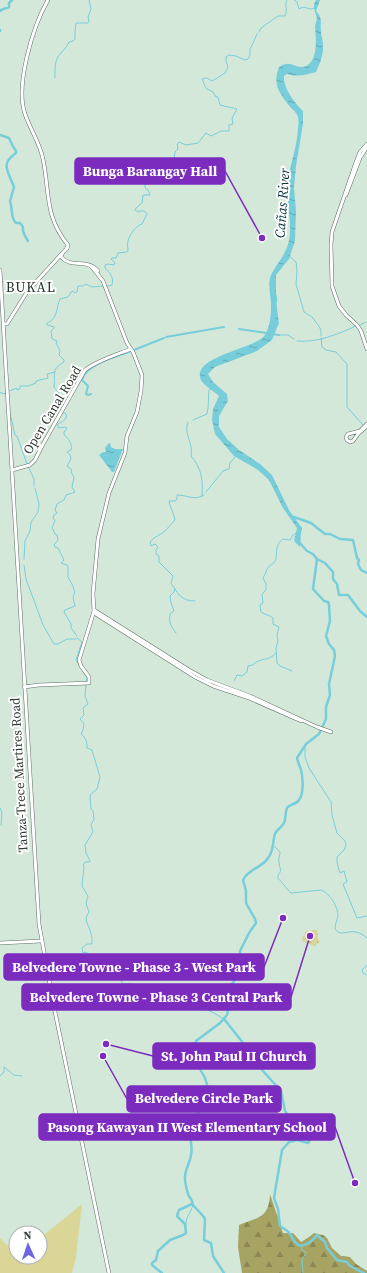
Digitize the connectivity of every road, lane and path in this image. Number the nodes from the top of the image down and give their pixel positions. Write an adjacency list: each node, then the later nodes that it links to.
1 (47, 0): 4 (main road)
2 (367, 144): 9 (main road)
3 (367, 148): 8 (main road)
4 (62, 254): 5 (main road); 7 (main road)
5 (93, 267): 10 (main road); 10 (main road)
6 (0, 270): 7 (main road, Tanza-Trece Martires Road)
7 (4, 324): 14 (main road, Tanza-Trece Martires Road)
8 (367, 342)
9 (367, 348)
10 (131, 350): 14 (main road, Open Canal Road); 15 (main road)
11 (367, 425): 12 (main road); 13 (main road)
12 (352, 434): 13 (main road); 13 (main road)
13 (355, 438)
14 (12, 470): 16 (main road, Tanza-Trece Martires Road)
15 (94, 612): 16 (main road); 17 (main road); 17 (main road)
16 (24, 687): 19 (main road, Tanza-Trece Martires Road)
17 (317, 727): 18 (main road)
18 (331, 732)
19 (41, 941): 20 (main road); 21 (main road, Tanza-Trece Martires Road)
20 (0, 943)
21 (109, 1273)

